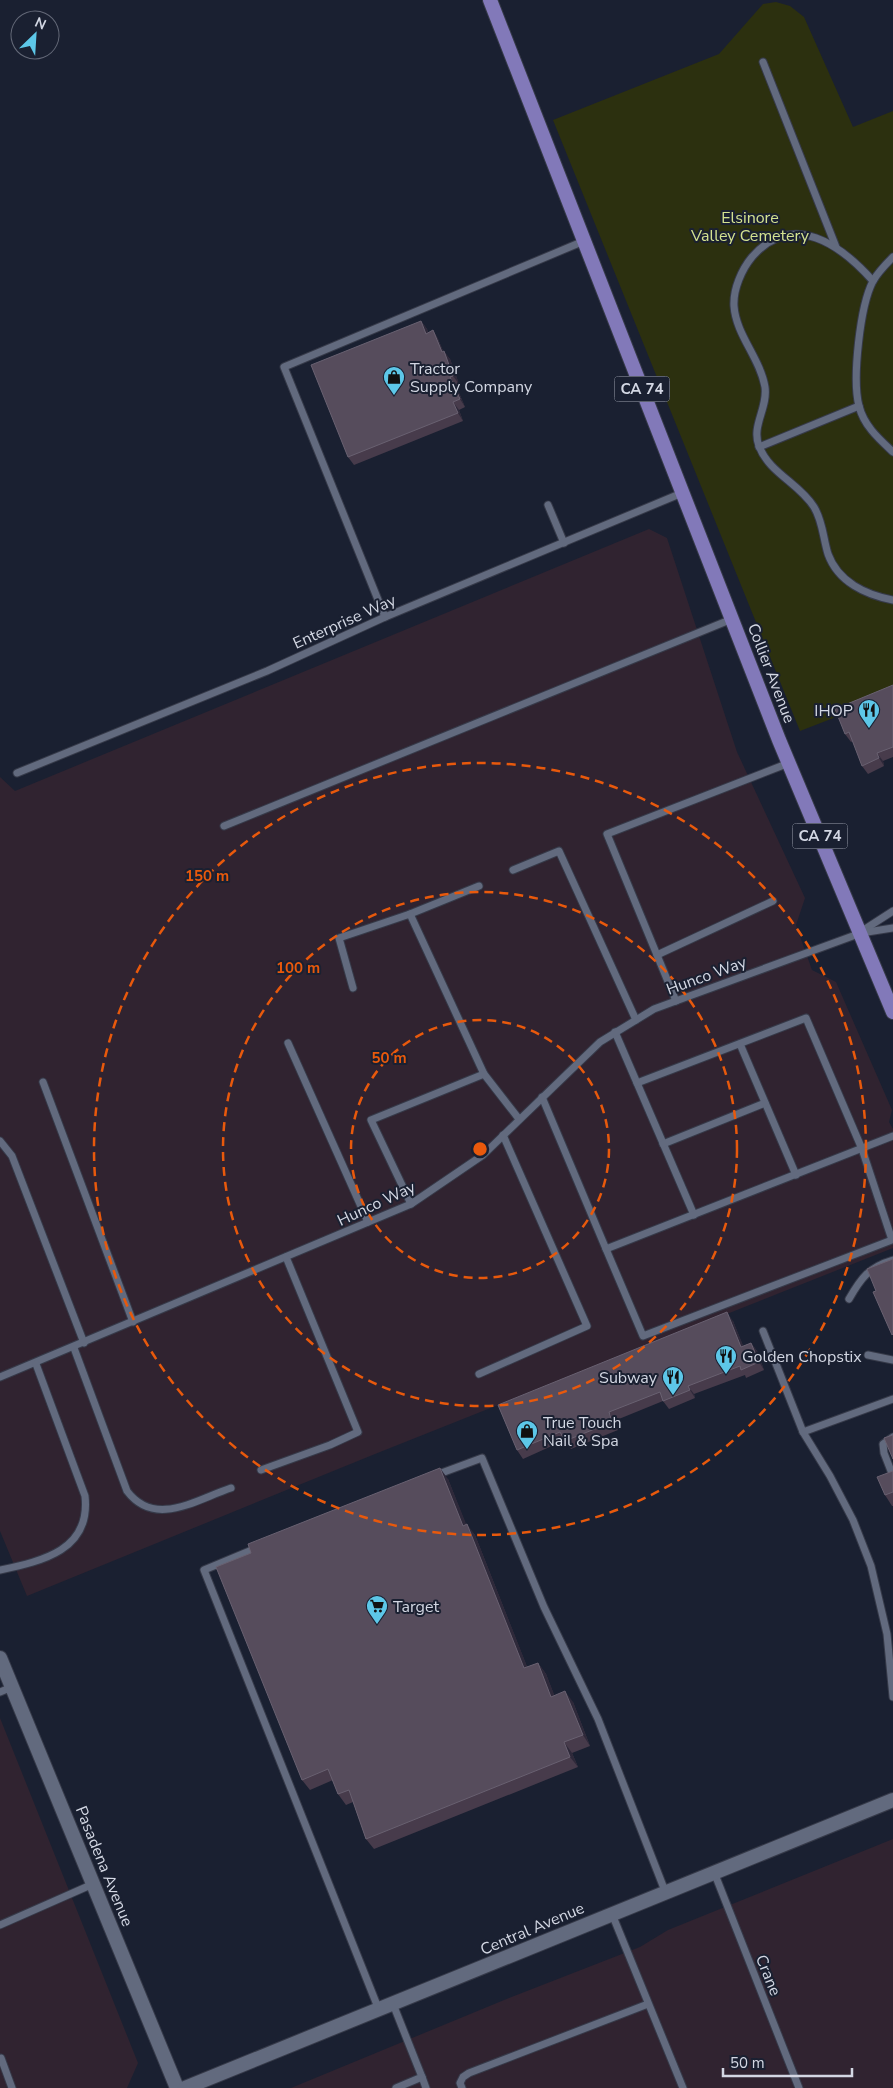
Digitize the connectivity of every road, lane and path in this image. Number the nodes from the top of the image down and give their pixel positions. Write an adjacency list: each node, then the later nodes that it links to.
1 (490, 0): 3 (main road, CA 74)
2 (763, 62): 4 (lane)
3 (584, 241): 10 (main road, CA 74); 14 (lane)
4 (836, 247): 6 (lane); 8 (lane)
5 (893, 257): 6 (lane)
6 (874, 281): 7 (lane)
7 (859, 406): 8 (lane); 9 (lane)
8 (759, 447): 13 (lane)
9 (893, 452)
10 (682, 493): 12 (lane, Enterprise Way); 15 (main road, CA 74)
11 (548, 505): 12 (lane)
12 (564, 543): 14 (lane, Enterprise Way)
13 (893, 600)
14 (385, 617): 17 (lane, Enterprise Way)
15 (732, 620): 16 (main road, Collier Avenue / CA 74); 18 (lane)
16 (789, 763): 25 (main road, CA 74); 26 (lane)
17 (17, 773)
18 (224, 826)
19 (513, 870): 30 (lane)
20 (479, 886): 23 (lane)
21 (773, 901): 26 (lane)
22 (893, 911): 25 (lane, Hunco Way)
23 (410, 914): 27 (lane); 34 (lane)
24 (893, 928): 25 (lane, Hunco Way)
25 (861, 932): 28 (lane, Hunco Way); 29 (main road, CA 74)
26 (657, 955): 28 (lane)
27 (353, 988)
28 (676, 1000): 30 (lane, Hunco Way)
29 (893, 1012)
30 (636, 1020): 31 (lane, Hunco Way)
31 (616, 1032): 36 (lane); 37 (lane, Hunco Way)
32 (288, 1043): 48 (lane)
33 (740, 1044): 36 (lane); 38 (lane); 44 (lane)
34 (484, 1074): 39 (lane); 46 (lane)
35 (42, 1082): 53 (lane)
36 (637, 1083): 43 (lane)
37 (542, 1097): 39 (lane, Hunco Way); 49 (lane)
38 (765, 1102): 43 (lane); 45 (lane)
39 (519, 1120): 40 (lane, Hunco Way)
40 (504, 1135): 46 (lane, Hunco Way); 60 (lane)
41 (893, 1136): 44 (lane)
42 (0, 1141): 55 (lane)
43 (663, 1144): 47 (lane)
44 (862, 1149): 45 (lane); 49 (lane)
45 (796, 1175): 47 (lane)
46 (411, 1204): 48 (lane, Hunco Way)
47 (694, 1215): 49 (lane)
48 (368, 1222): 50 (lane, Hunco Way)
49 (606, 1249)
50 (286, 1257): 53 (lane, Hunco Way); 65 (lane)
51 (893, 1260): 52 (lane)
52 (849, 1299)
53 (133, 1322): 55 (lane, Hunco Way)
54 (763, 1331): 63 (lane)
55 (84, 1343): 56 (lane, Hunco Way)
56 (74, 1348): 59 (lane, Hunco Way); 68 (lane)
57 (868, 1355): 58 (lane)
58 (893, 1360)
59 (36, 1364): 61 (lane, Hunco Way); 70 (lane)
60 (479, 1374)
61 (0, 1377)
62 (893, 1399): 63 (lane)
63 (803, 1432): 73 (lane)
64 (893, 1437): 66 (lane)
65 (261, 1470)
66 (893, 1476)
67 (430, 1478): 77 (lane)
68 (232, 1488)
69 (268, 1543): 82 (lane)
70 (0, 1570)
71 (0, 1658): 72 (street, Pasadena Avenue)
72 (6, 1690): 76 (street, Pasadena Avenue)
73 (893, 1697)
74 (893, 1800): 75 (street, Central Avenue)
75 (714, 1872): 77 (street, Central Avenue); 92 (lane, Crane)
76 (93, 1884): 79 (lane); 86 (street, Pasadena Avenue)
77 (665, 1891): 78 (street, Central Avenue)
78 (612, 1914): 80 (street, Central Avenue); 81 (lane)
79 (0, 1925)
80 (393, 2004): 82 (street, Central Avenue); 84 (lane)
81 (648, 2004): 90 (lane); 91 (lane)
82 (379, 2010): 87 (street, Central Avenue)
83 (1, 2058): 85 (lane)
84 (422, 2077): 88 (lane); 89 (lane)
85 (12, 2088)
86 (177, 2088)
87 (184, 2088)
88 (396, 2088)
89 (426, 2088)
90 (462, 2088)
91 (683, 2088)
92 (799, 2088)

